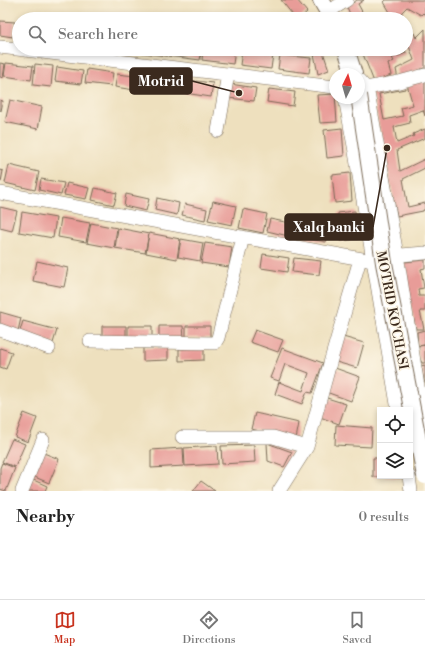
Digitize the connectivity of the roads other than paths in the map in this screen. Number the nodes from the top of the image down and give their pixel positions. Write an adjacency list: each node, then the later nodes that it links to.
1 (348, 0): 2 (street)
2 (327, 10)
3 (0, 47): 4 (street)
4 (12, 48)
5 (76, 56): 8 (street)
6 (348, 56): 7 (main road)
7 (352, 68)
8 (228, 74): 10 (street); 14 (street)
9 (425, 75): 11 (street)
10 (329, 86)
11 (365, 87)
12 (346, 104): 19 (street)
13 (363, 104): 19 (main road, MOTRID KO'CHASI, bridge)
14 (218, 132)
15 (0, 193): 16 (street)
16 (243, 237): 18 (street); 23 (street)
17 (425, 252): 19 (street)
18 (360, 259): 19 (street); 29 (street)
19 (384, 259): 20 (street); 21 (street); 26 (main road, MOTRID KO'CHASI, bridge)
20 (402, 284): 21 (street); 26 (street)
21 (378, 285): 25 (street)
22 (0, 330): 24 (street)
23 (90, 341)
24 (49, 348)
25 (398, 407)
26 (423, 436): 30 (main road, MOTRID KO'CHASI, bridge)
27 (182, 437): 29 (street)
28 (43, 440): 32 (street)
29 (307, 446): 33 (street)
30 (425, 476)
31 (409, 479): 34 (street)
32 (22, 491)
33 (279, 491)
34 (411, 491)

